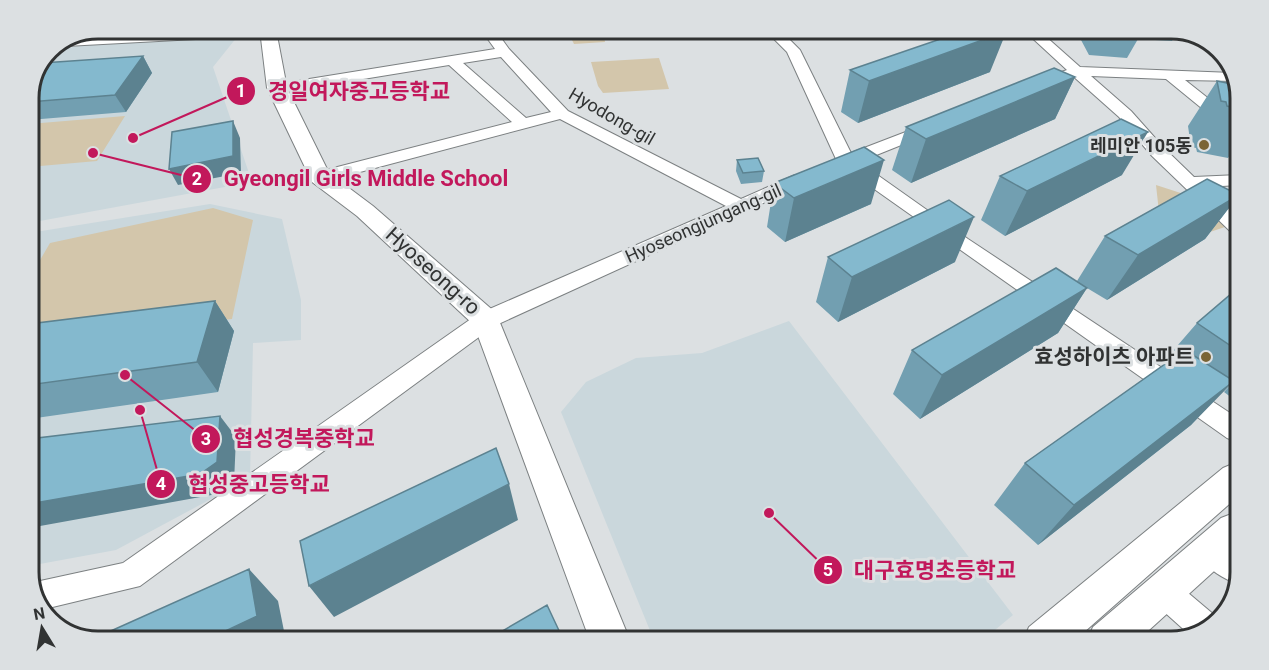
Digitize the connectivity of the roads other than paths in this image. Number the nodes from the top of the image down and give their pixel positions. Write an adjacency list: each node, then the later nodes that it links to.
1 (118, 39): 6 (street)
2 (275, 39): 12 (main road, Hyoseong-ro)
3 (495, 39): 7 (street, Hyodong-gil)
4 (781, 39): 18 (street)
5 (1041, 39): 9 (street)
6 (85, 41)
7 (504, 52): 8 (street); 14 (street, Hyodong-gil)
8 (452, 60): 12 (street); 16 (street)
9 (1077, 71): 10 (street); 13 (street); 21 (street)
10 (1170, 75): 11 (street); 17 (street)
11 (1226, 77)
12 (277, 88): 19 (main road, Hyoseong-ro)
13 (1022, 92)
14 (562, 114): 16 (street); 22 (street, Hyodong-gil)
15 (945, 122): 18 (street, Hyoseongjungang-gil)
16 (523, 124): 19 (street)
17 (1230, 124)
18 (846, 161): 22 (street, Hyoseongjungang-gil); 25 (street)
19 (320, 177): 24 (main road, Hyoseong-ro)
20 (1230, 180): 21 (street)
21 (1192, 182): 23 (street)
22 (739, 206): 24 (street, Hyoseongjungang-gil)
23 (1230, 220)
24 (486, 320): 29 (street, Hyoseongjungang-gil); 31 (main road, Hyoseong-ro)
25 (1230, 427)
26 (1230, 482): 32 (main road)
27 (1226, 550): 28 (main road)
28 (1163, 591): 30 (street); 33 (main road)
29 (43, 594)
30 (1200, 623)
31 (606, 631)
32 (1055, 631)
33 (1119, 631)

